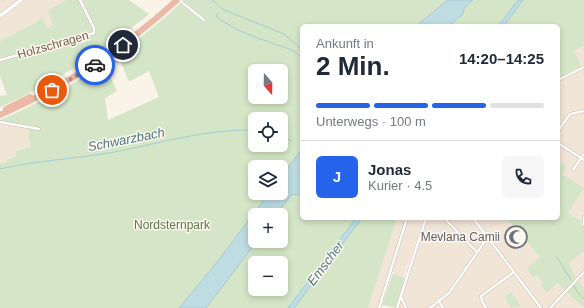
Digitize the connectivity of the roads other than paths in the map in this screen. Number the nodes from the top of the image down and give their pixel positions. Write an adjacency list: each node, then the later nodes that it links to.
1 (21, 0): 4 (street)
2 (80, 0): 7 (street, Holzschragen)
3 (176, 0): 5 (street); 6 (highway)
4 (0, 16)
5 (204, 20)
6 (149, 23): 10 (highway); 12 (highway)
7 (0, 60)
8 (584, 67): 9 (street)
9 (560, 79)
10 (0, 111)
11 (584, 111): 15 (street)
12 (0, 115)
13 (0, 122): 14 (street)
14 (38, 129)
15 (560, 129)
16 (560, 144): 18 (street)
17 (584, 154): 18 (street)
18 (583, 159): 19 (street)
19 (574, 170)
20 (584, 218): 25 (street)
21 (407, 220): 32 (street)
22 (425, 220): 30 (street)
23 (446, 220): 27 (street)
24 (475, 220): 26 (street)
25 (583, 223)
26 (488, 237): 27 (street); 28 (street)
27 (477, 252): 31 (street)
28 (514, 272): 37 (street); 38 (street)
29 (584, 272): 39 (street)
30 (401, 296): 33 (street); 34 (street)
31 (439, 301): 35 (street); 36 (street)
32 (379, 308)
33 (397, 308)
34 (406, 308)
35 (430, 308)
36 (443, 308)
37 (486, 308)
38 (541, 308)
39 (550, 308)

